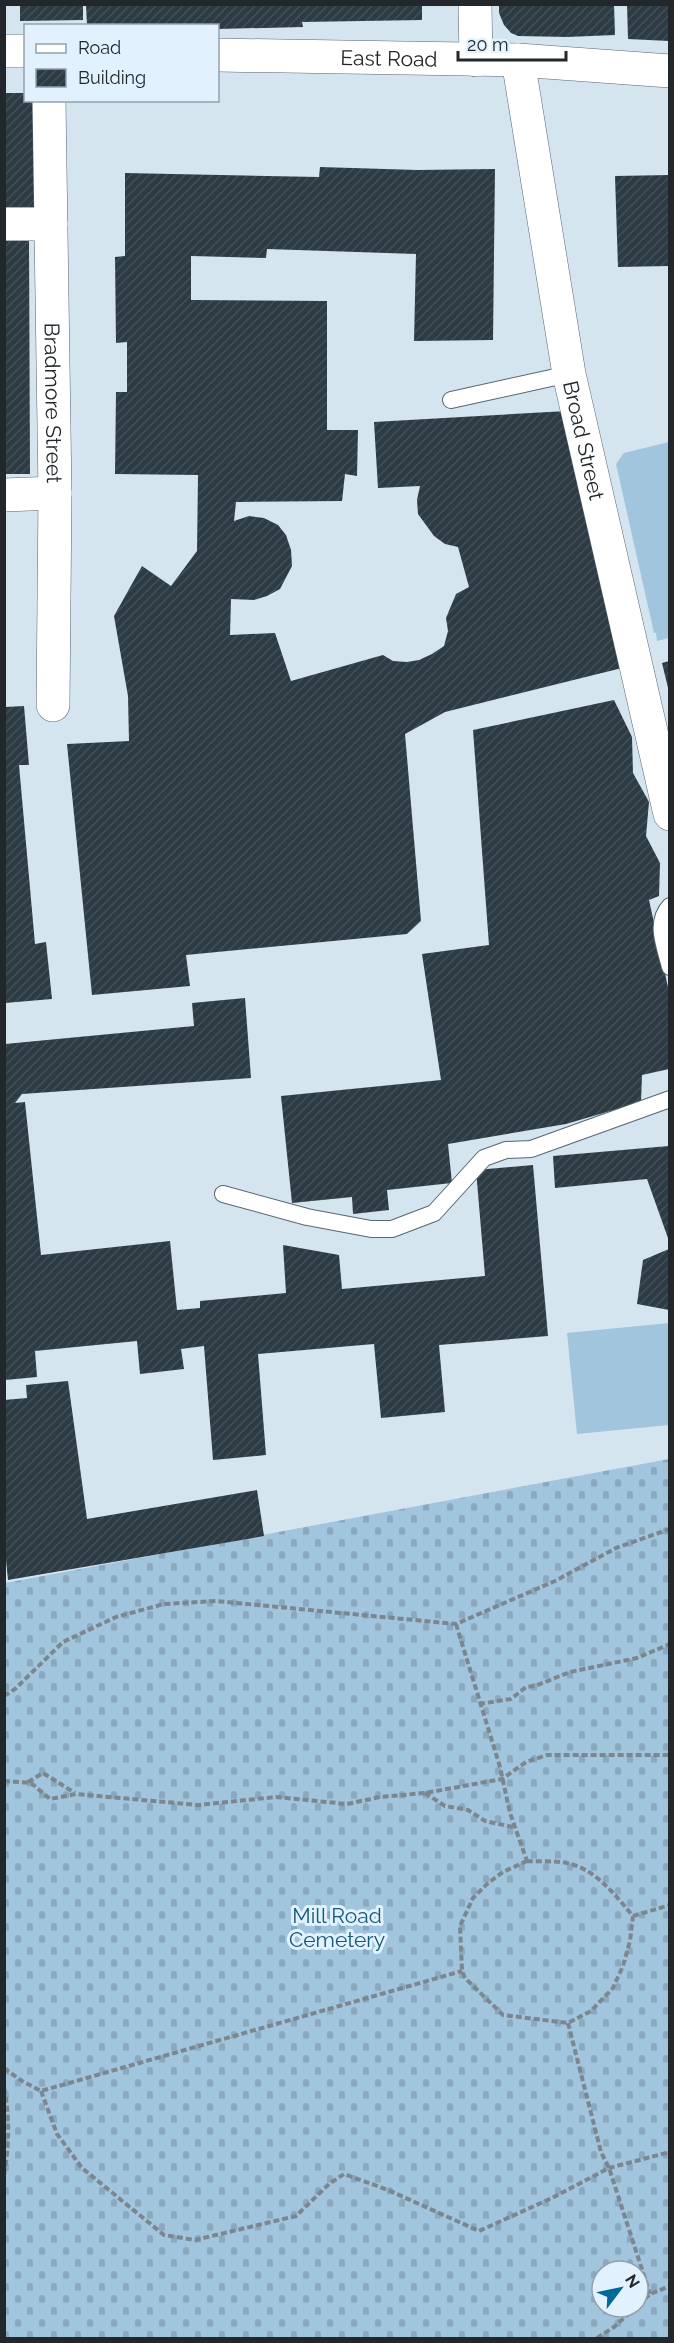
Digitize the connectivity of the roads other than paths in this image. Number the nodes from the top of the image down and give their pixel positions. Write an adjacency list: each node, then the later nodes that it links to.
1 (475, 4): 5 (street)
2 (4, 51): 3 (street)
3 (24, 51)
4 (219, 55): 5 (street, East Road)
5 (476, 60): 6 (street, East Road)
6 (518, 60): 7 (street, East Road); 11 (street, Broad Street)
7 (669, 71)
8 (49, 102): 10 (street, Bradmore Street)
9 (4, 224): 10 (street)
10 (51, 224): 13 (street, Bradmore Street)
11 (569, 374): 12 (lane); 16 (street, Broad Street)
12 (451, 400)
13 (55, 492): 14 (street); 15 (street, Bradmore Street)
14 (4, 495)
15 (53, 705)
16 (669, 814)
17 (669, 906): 18 (lane)
18 (669, 966)
19 (669, 1099): 20 (lane)
20 (223, 1194)

